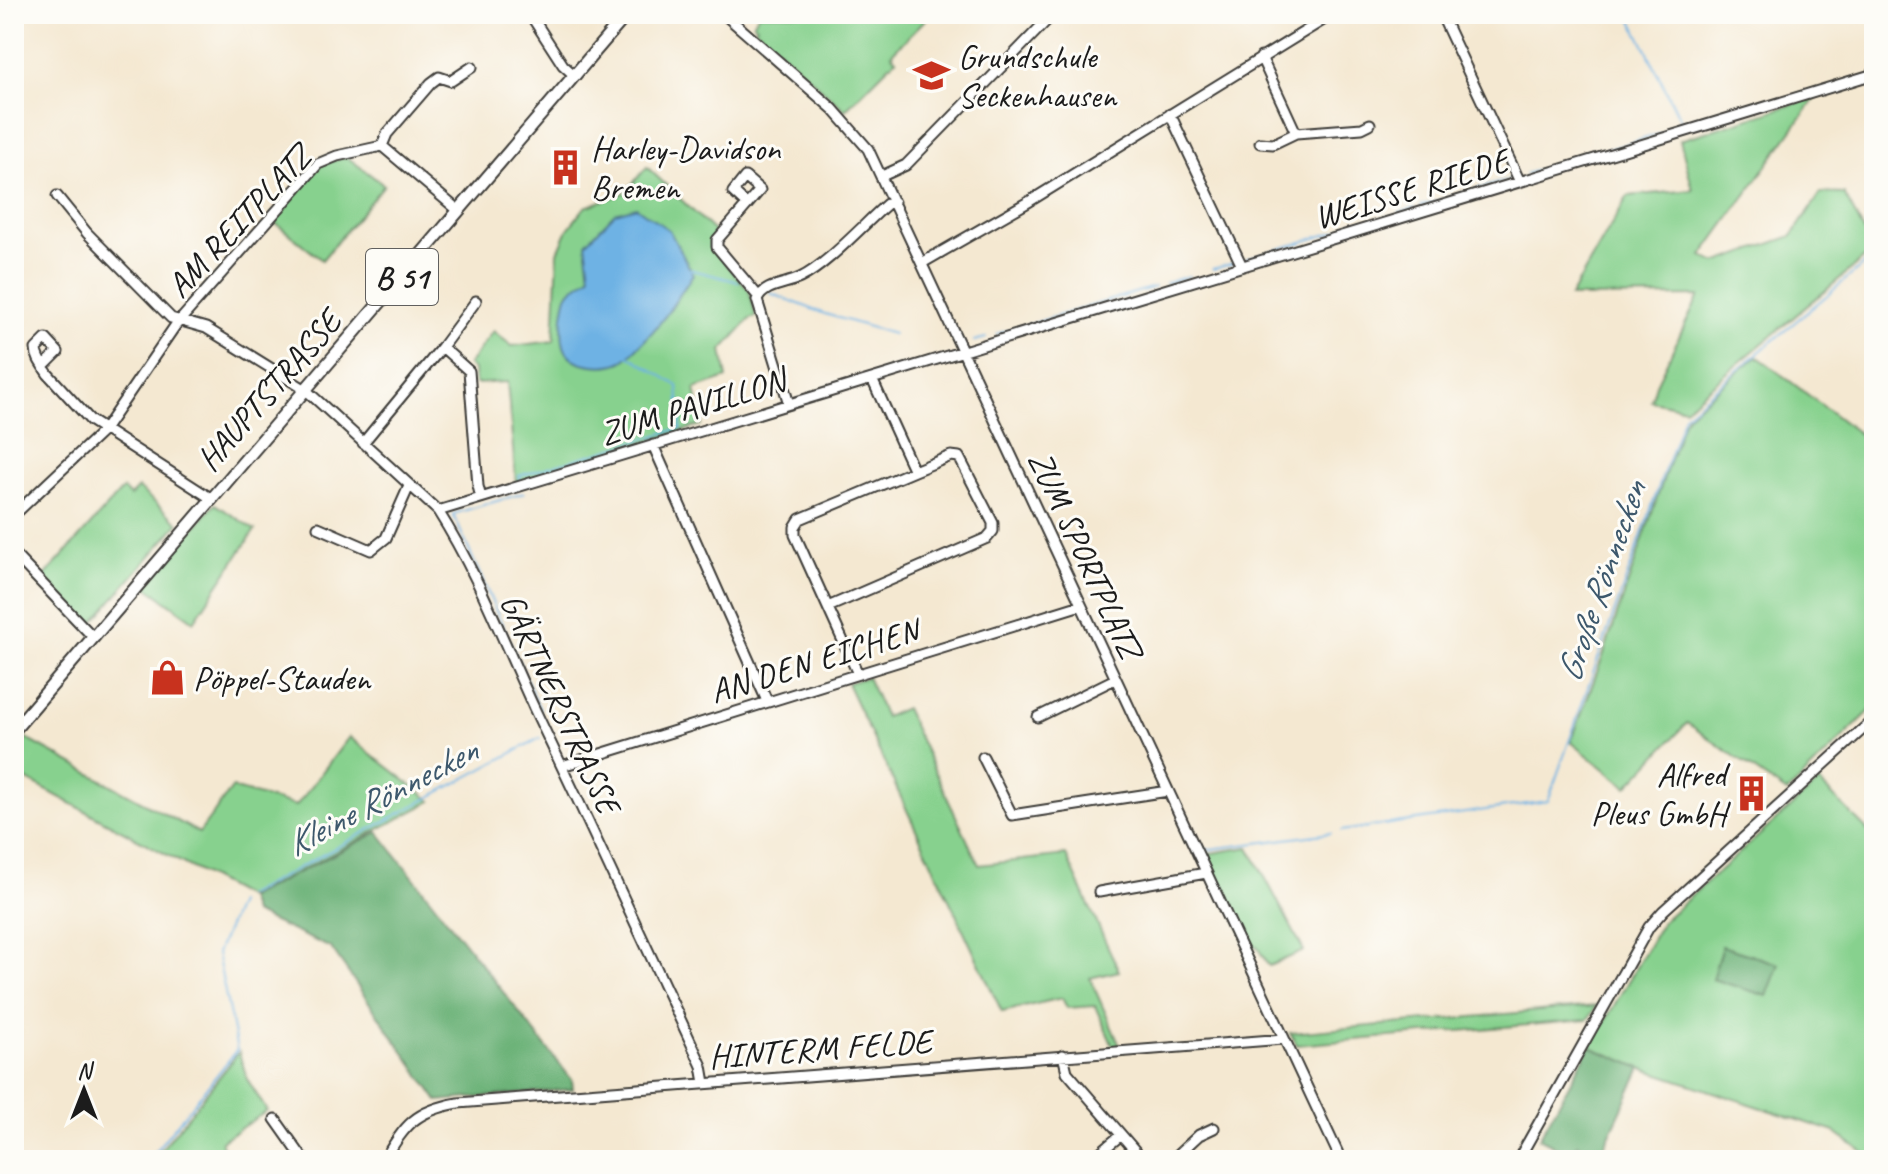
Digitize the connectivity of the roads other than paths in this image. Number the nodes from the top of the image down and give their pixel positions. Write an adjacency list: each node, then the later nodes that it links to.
1 (530, 14): 10 (street)
2 (627, 14): 10 (main road, HAUPTSTRASSE / B 51)
3 (724, 14): 16 (street, ZUM SPORTPLATZ)
4 (1053, 14): 16 (street)
5 (1333, 14): 7 (street)
6 (1441, 14): 17 (street)
7 (1261, 57): 11 (street); 13 (street)
8 (472, 67): 15 (street)
9 (1874, 74): 17 (street, WEISSE RIEDE)
10 (575, 76): 21 (main road, HAUPTSTRASSE / B 51)
11 (1170, 114): 22 (street); 23 (street)
12 (1370, 124): 13 (street)
13 (1296, 133): 14 (street)
14 (1260, 143)
15 (382, 146): 21 (street); 26 (street, AM REITPLATZ)
16 (882, 176): 19 (street, ZUM SPORTPLATZ)
17 (1520, 182): 23 (street, WEISSE RIEDE)
18 (57, 196): 26 (street)
19 (894, 202): 22 (street, ZUM SPORTPLATZ); 24 (street)
20 (747, 205): 24 (street)
21 (459, 211): 31 (main road, HAUPTSTRASSE / B 51)
22 (922, 263): 28 (street, ZUM SPORTPLATZ)
23 (1242, 266): 28 (street, WEISSE RIEDE)
24 (758, 296): 32 (street)
25 (476, 301): 27 (street)
26 (179, 322): 31 (street, GÄRTNERSTRASSE); 33 (street, AM REITPLATZ)
27 (442, 347): 34 (street); 38 (street)
28 (963, 351): 30 (street, ZUM PAVILLON); 44 (street, ZUM SPORTPLATZ)
29 (43, 367): 33 (street)
30 (872, 379): 32 (street, ZUM PAVILLON); 36 (street)
31 (306, 390): 34 (street, GÄRTNERSTRASSE); 39 (main road, HAUPTSTRASSE / B 51)
32 (789, 404): 35 (street, ZUM PAVILLON)
33 (104, 430): 39 (street); 41 (street, AM REITPLATZ)
34 (363, 443): 37 (street, GÄRTNERSTRASSE)
35 (653, 445): 38 (street, ZUM PAVILLON); 49 (street)
36 (914, 471): 45 (street); 45 (street)
37 (409, 486): 40 (street, GÄRTNERSTRASSE); 42 (street)
38 (481, 498): 40 (street, ZUM PAVILLON)
39 (212, 499): 46 (main road, HAUPTSTRASSE / B 51)
40 (438, 511): 54 (street, GÄRTNERSTRASSE)
41 (14, 515)
42 (318, 527)
43 (14, 554): 46 (street)
44 (1081, 605): 47 (street, AN DEN EICHEN); 48 (street, ZUM SPORTPLATZ)
45 (828, 607): 47 (street)
46 (93, 637): 52 (main road, HAUPTSTRASSE / B 51)
47 (858, 674): 49 (street, AN DEN EICHEN)
48 (1115, 679): 50 (street); 55 (street, ZUM SPORTPLATZ)
49 (767, 701): 54 (street, AN DEN EICHEN)
50 (1038, 717)
51 (1874, 719): 70 (street)
52 (14, 730)
53 (983, 757): 55 (street)
54 (562, 766): 60 (street, GÄRTNERSTRASSE)
55 (1168, 791): 56 (street, ZUM SPORTPLATZ)
56 (1206, 873): 57 (street); 58 (street, ZUM SPORTPLATZ)
57 (1099, 892)
58 (1283, 1039): 59 (street, HINTERM FELDE); 69 (street, ZUM SPORTPLATZ)
59 (1063, 1055): 60 (street, HINTERM FELDE); 63 (street)
60 (705, 1083): 65 (street, HINTERM FELDE)
61 (275, 1119): 64 (street)
62 (1214, 1128): 68 (street)
63 (1121, 1135): 66 (street); 67 (street)
64 (304, 1160)
65 (384, 1160)
66 (1091, 1160)
67 (1143, 1160)
68 (1172, 1160)
69 (1341, 1160)
70 (1518, 1160)

